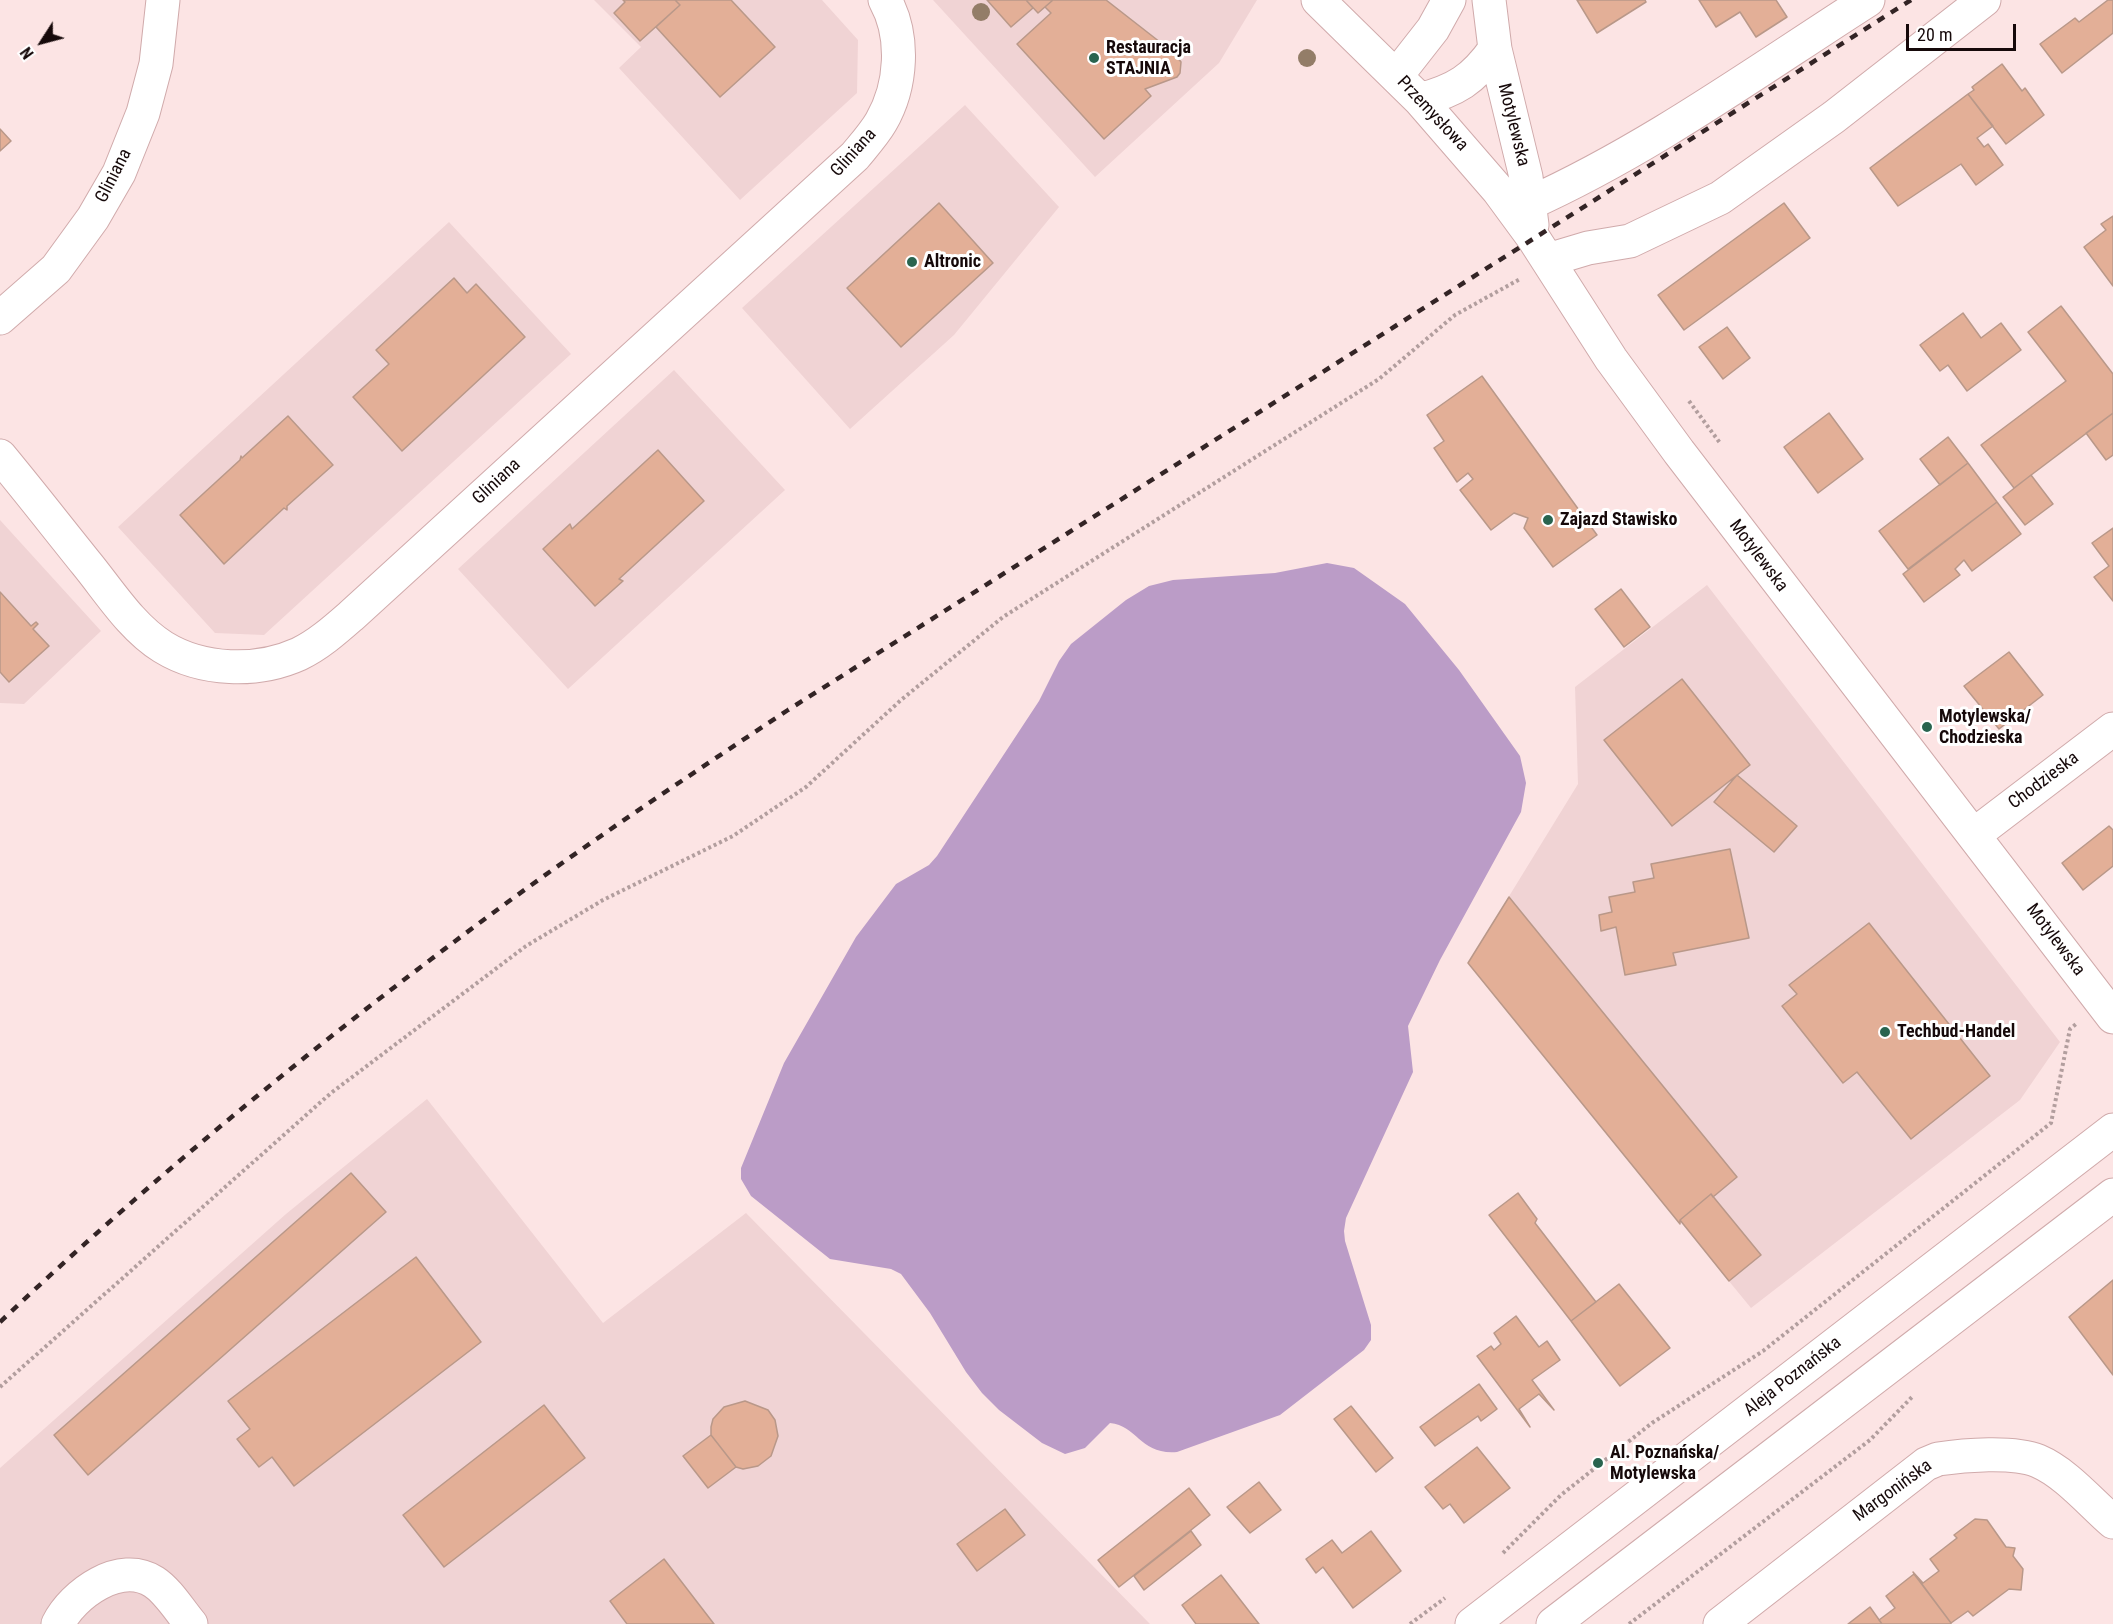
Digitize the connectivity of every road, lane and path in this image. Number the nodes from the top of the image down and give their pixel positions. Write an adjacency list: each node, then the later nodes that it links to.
1 (163, 0): 13 (street, Gliniana)
2 (885, 0): 16 (street, Gliniana)
3 (1318, 0): 9 (street, Przemysłowa)
4 (1449, 0): 9 (street)
5 (1489, 0): 8 (street, Motylewska)
6 (1868, 0): 11 (street)
7 (1984, 0): 12 (street)
8 (1495, 49): 10 (street, Motylewska); 11 (street, Motylewska)
9 (1397, 75): 10 (street, Przemysłowa)
10 (1420, 100): 12 (street, Przemysłowa)
11 (1528, 204): 12 (street, Motylewska)
12 (1541, 249): 18 (street, Motylewska); 23 (path)
13 (0, 318)
14 (1683, 393): 15 (path)
15 (1723, 448)
16 (0, 456)
17 (2113, 729): 18 (street, Chodzieska)
18 (1975, 834): 19 (street, Motylewska)
19 (2113, 1017)
20 (2070, 1029): 26 (path)
21 (2113, 1130): 31 (street, Aleja Poznańska)
22 (2113, 1195): 32 (street)
23 (0, 1387)
24 (1917, 1392): 33 (path)
25 (2113, 1522): 34 (street, Margonińska)
26 (1496, 1560)
27 (1449, 1596): 30 (path)
28 (58, 1624): 29 (street)
29 (191, 1624)
30 (1410, 1624)
31 (1472, 1624)
32 (1553, 1624)
33 (1629, 1624)
34 (1720, 1624)

